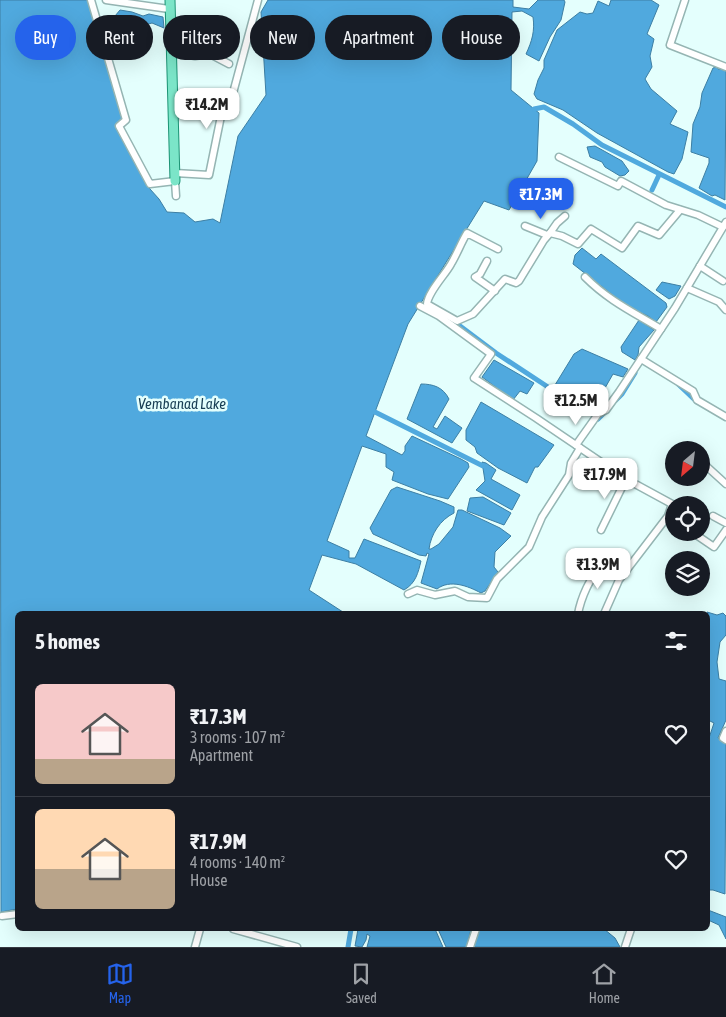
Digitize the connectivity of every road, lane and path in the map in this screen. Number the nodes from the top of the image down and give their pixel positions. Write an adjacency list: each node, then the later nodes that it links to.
1 (91, 0): 11 (street)
2 (106, 0): 5 (street)
3 (258, 0): 11 (street)
4 (685, 0): 9 (street)
5 (169, 4)
6 (171, 60): 11 (main road)
7 (221, 60): 8 (street)
8 (229, 64)
9 (726, 67)
10 (559, 157): 13 (street)
11 (175, 177): 12 (street)
12 (176, 196)
13 (680, 210): 16 (street); 17 (street)
14 (565, 216): 17 (street)
15 (525, 226): 17 (street)
16 (724, 228): 20 (street)
17 (548, 234): 24 (street)
18 (498, 248): 27 (street)
19 (487, 261): 24 (street)
20 (700, 266): 22 (street); 23 (street)
21 (585, 277): 29 (street)
22 (723, 281)
23 (687, 288): 26 (street); 29 (street)
24 (495, 291): 27 (street)
25 (420, 306): 28 (street)
26 (726, 310)
27 (466, 318): 28 (street)
28 (458, 329): 32 (street)
29 (661, 329): 30 (street)
30 (641, 359): 31 (street); 32 (street)
31 (726, 417)
32 (578, 447): 34 (street); 44 (street)
33 (710, 469): 35 (street)
34 (626, 480): 36 (street); 40 (street)
35 (726, 484)
36 (665, 500)
37 (713, 516): 38 (street)
38 (726, 523)
39 (665, 525): 43 (street)
40 (601, 530)
41 (726, 530): 42 (street)
42 (705, 541)
43 (622, 575): 45 (street); 46 (street)
44 (408, 594)
45 (578, 611)
46 (605, 611)
47 (726, 731): 48 (street)
48 (726, 740)
49 (15, 914): 50 (street)
50 (2, 916)
51 (199, 931): 56 (street)
52 (239, 931): 55 (street)
53 (475, 931): 58 (street)
54 (630, 931): 59 (street)
55 (272, 944): 57 (street)
56 (195, 947)
57 (297, 947)
58 (470, 947)
59 (625, 947)

